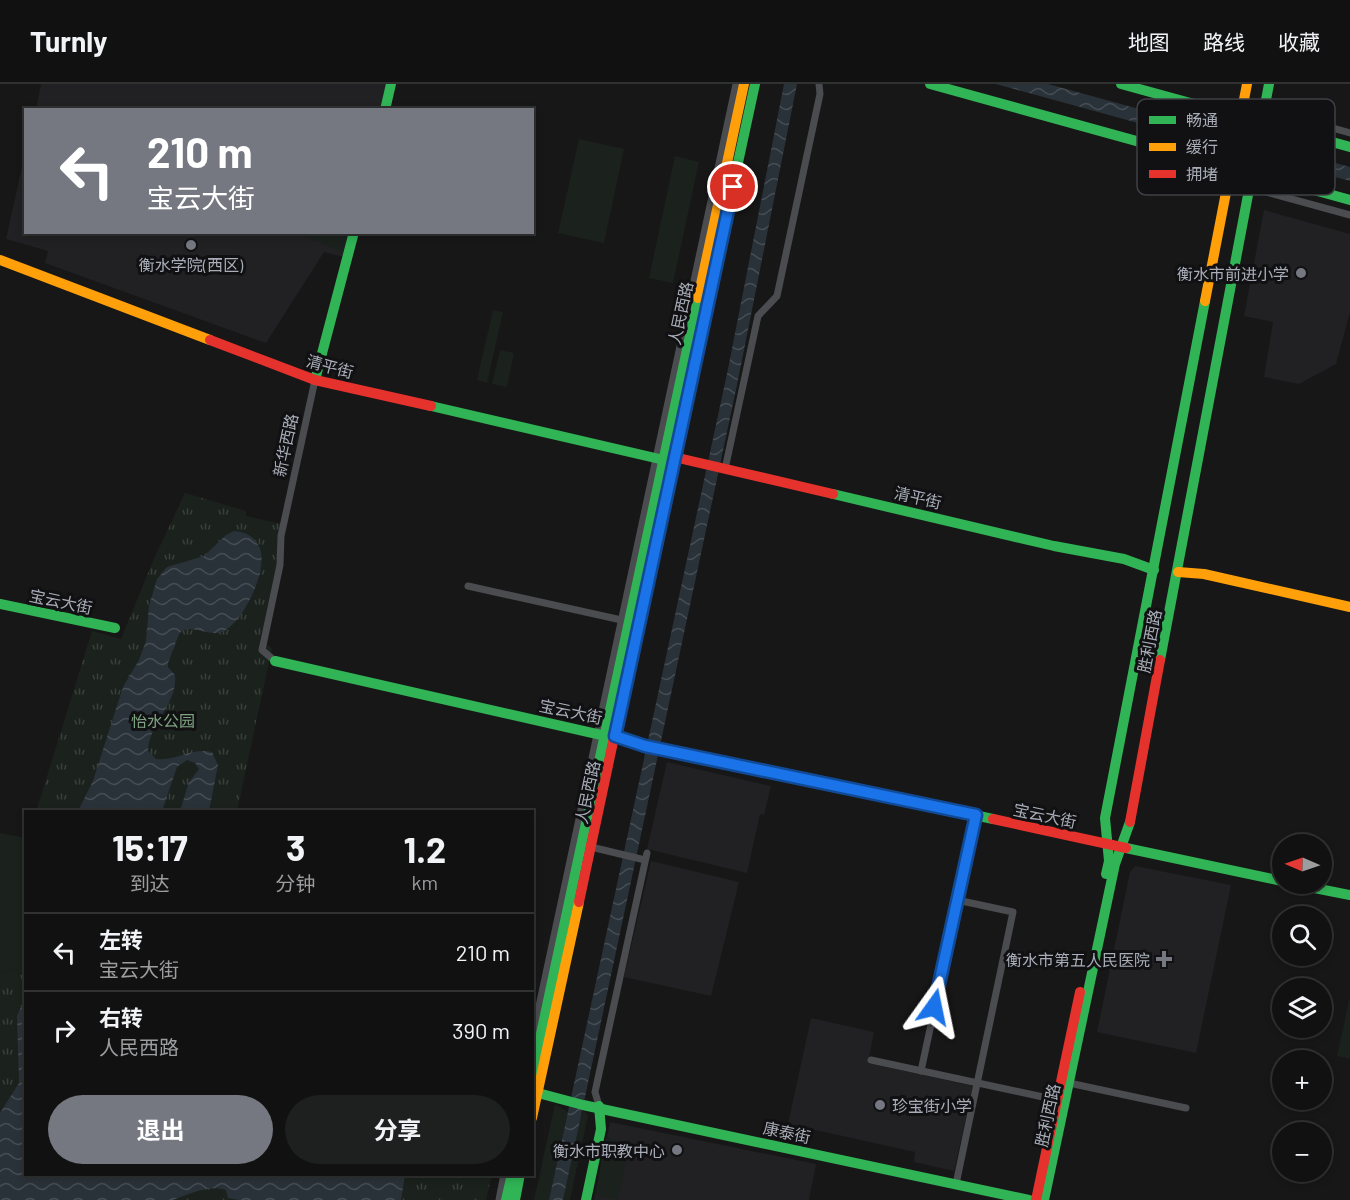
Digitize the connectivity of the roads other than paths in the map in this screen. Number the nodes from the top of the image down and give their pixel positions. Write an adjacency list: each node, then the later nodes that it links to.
1 (392, 84): 13 (main road)
2 (736, 84): 28 (street)
3 (744, 84): 28 (main road, 人民西路)
4 (755, 84): 28 (main road, 人民西路)
5 (819, 84): 29 (street)
6 (930, 84): 16 (main road)
7 (1121, 84): 10 (main road)
8 (1247, 84): 11 (main road, 胜利西路)
9 (1269, 84): 12 (main road, 胜利西路)
10 (1175, 99)
11 (1244, 99)
12 (1266, 99)
13 (386, 108)
14 (1335, 129): 15 (street)
15 (1350, 133)
16 (1137, 138)
17 (1335, 143): 18 (main road)
18 (1350, 147)
19 (1226, 195): 30 (main road, 胜利西路)
20 (1247, 195): 31 (main road, 胜利西路)
21 (1277, 195): 24 (street)
22 (1335, 195): 23 (main road)
23 (1350, 200)
24 (1350, 215)
25 (353, 234): 27 (main road, 新华西路)
26 (0, 260): 27 (main road, 清平街)
27 (315, 380): 28 (main road, 清平街); 37 (street, 新华西路)
28 (665, 459): 29 (main road, 清平街); 35 (main road, 人民西路); 38 (main road, 人民西路)
29 (723, 469): 30 (main road, 清平街)
30 (1154, 570): 40 (main road, 胜利西路)
31 (1178, 572): 34 (main road); 41 (main road, 胜利西路)
32 (468, 586): 35 (street)
33 (0, 604): 36 (main road, 宝云大街)
34 (1350, 607)
35 (626, 621): 38 (main road, 人民西路)
36 (115, 628)
37 (275, 661): 38 (main road, 宝云大街)
38 (606, 734): 39 (main road, 宝云大街); 42 (main road, 人民西路); 47 (street); 49 (main road, 人民西路)
39 (976, 815): 40 (main road, 宝云大街); 46 (street)
40 (1107, 843): 41 (main road, 宝云大街); 54 (main road, 胜利西路)
41 (1121, 846): 43 (main road, 宝云大街); 52 (main road, 胜利西路)
42 (591, 847): 53 (main road, 人民西路); 55 (street)
43 (1272, 879)
44 (1332, 891): 45 (main road)
45 (1350, 895)
46 (957, 900): 50 (street); 51 (street)
47 (534, 1031)
48 (871, 1060): 50 (street)
49 (534, 1067)
50 (921, 1071): 51 (street)
51 (977, 1083): 54 (street); 61 (street)
52 (1069, 1083): 56 (street); 68 (main road, 胜利西路)
53 (538, 1093): 55 (main road, 康泰街); 57 (main road, 人民西路)
54 (1057, 1100): 67 (main road, 胜利西路)
55 (599, 1106): 61 (main road, 康泰街); 65 (main road)
56 (1186, 1108)
57 (534, 1110)
58 (504, 1176): 62 (street)
59 (512, 1176): 63 (main road)
60 (520, 1176): 64 (main road)
61 (956, 1184): 66 (main road, 康泰街)
62 (499, 1200)
63 (506, 1200)
64 (515, 1200)
65 (586, 1200)
66 (1029, 1200)
67 (1036, 1200)
68 (1044, 1200)

